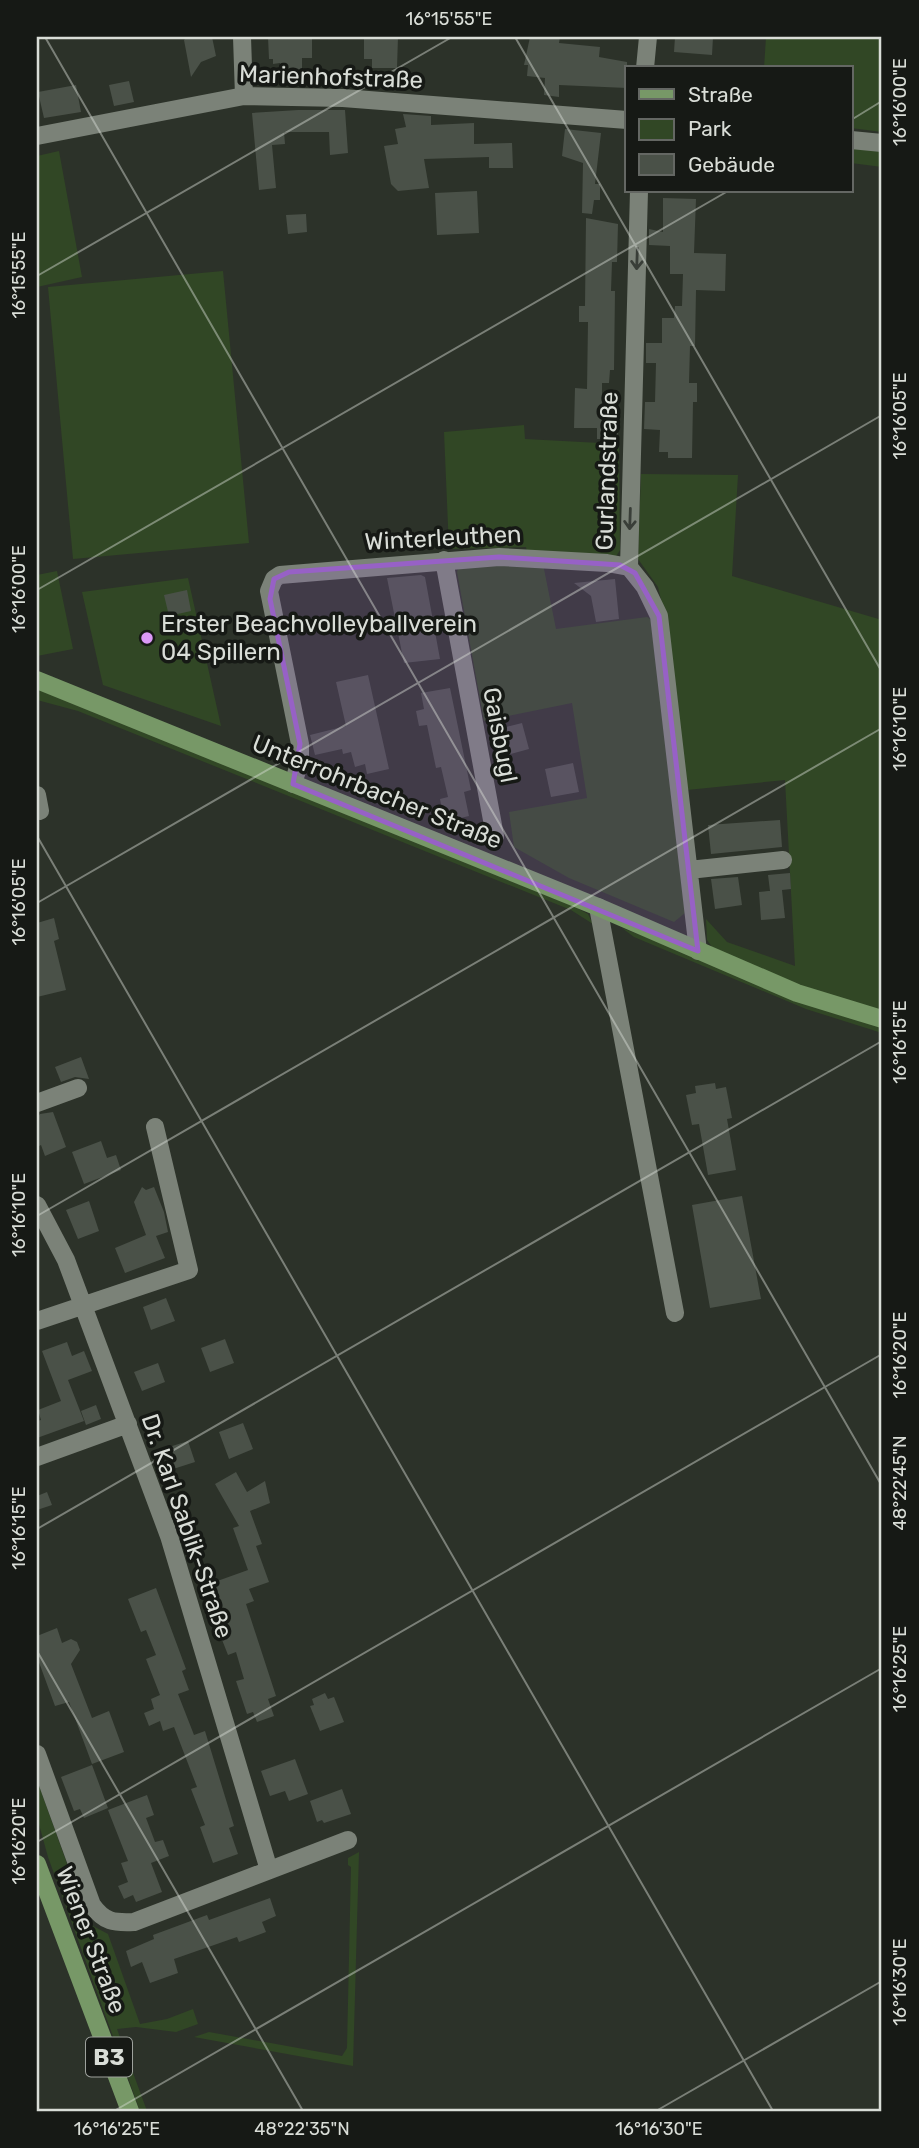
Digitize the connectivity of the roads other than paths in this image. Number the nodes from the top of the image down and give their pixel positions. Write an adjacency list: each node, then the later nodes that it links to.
1 (242, 37): 4 (street)
2 (648, 37): 3 (street)
3 (645, 66)
4 (244, 96): 5 (street, Marienhofstraße); 6 (street, Marienhofstraße)
5 (625, 120)
6 (37, 136)
7 (852, 139): 8 (street)
8 (882, 143)
9 (639, 192): 11 (street, Gurlandstraße, one-way to 11)
10 (444, 560): 11 (street, Winterleuthen); 13 (street, Winterleuthen); 14 (street, Gaisbugl)
11 (629, 568): 16 (street, Gurlandstraße)
12 (37, 680): 13 (main road, Unterrohrbacher Straße)
13 (293, 784): 17 (main road, Unterrohrbacher Straße)
14 (495, 836)
15 (783, 860): 16 (street)
16 (689, 870): 18 (street, Gurlandstraße)
17 (598, 907): 18 (main road, Unterrohrbacher Straße); 25 (street)
18 (698, 951): 19 (main road, Unterrohrbacher Straße)
19 (882, 1020)
20 (78, 1088): 21 (street)
21 (37, 1103)
22 (155, 1126): 24 (street)
23 (37, 1205): 24 (street, Dr. Karl Sablik-Straße)
24 (84, 1308): 26 (street); 27 (street, Dr. Karl Sablik-Straße)
25 (675, 1312)
26 (37, 1321)
27 (128, 1424): 28 (street); 32 (street, Dr. Karl Sablik-Straße)
28 (37, 1457)
29 (37, 1754): 32 (street, Wiener Straße)
30 (348, 1840): 32 (street)
31 (37, 1864): 33 (main road, Wiener Straße / B3)
32 (269, 1870)
33 (130, 2111)

